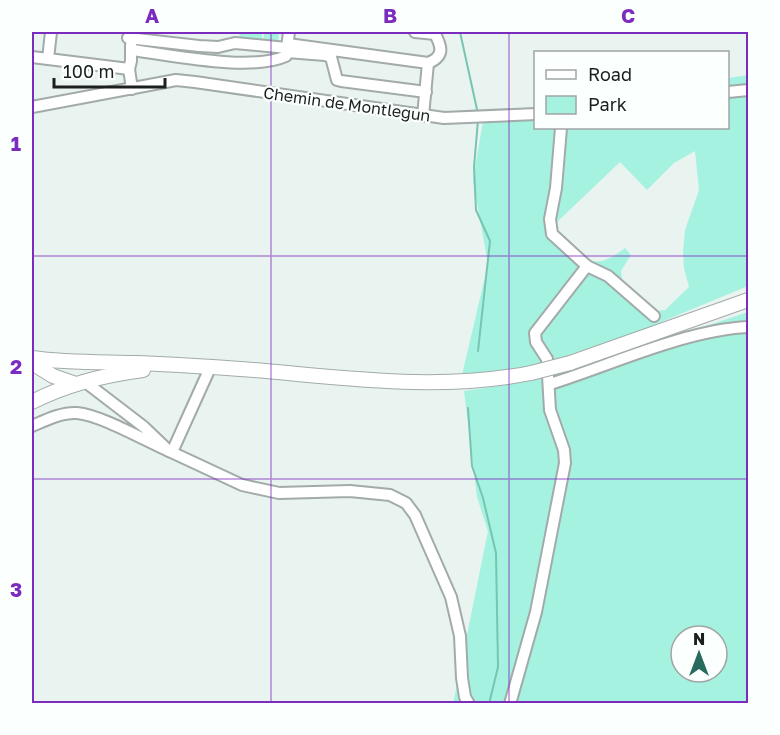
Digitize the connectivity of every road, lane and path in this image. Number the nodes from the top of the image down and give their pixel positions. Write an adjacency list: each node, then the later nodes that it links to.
1 (51, 32): 9 (street)
2 (289, 32): 7 (street)
3 (415, 32): 4 (street)
4 (434, 33): 10 (street)
5 (128, 35): 6 (street); 7 (street)
6 (132, 50): 7 (street); 11 (street)
7 (287, 50): 10 (street); 14 (street)
8 (32, 57): 9 (street)
9 (48, 58): 11 (street)
10 (428, 63): 14 (street)
11 (129, 69): 12 (street)
12 (132, 89): 16 (street, Chemin de Montlegun); 18 (street, Chemin de Montlegun)
13 (748, 90): 15 (street)
14 (426, 92): 18 (street)
15 (729, 92)
16 (32, 107)
17 (534, 114): 18 (street, Chemin de Montlegun)
18 (423, 116)
19 (561, 129): 20 (street)
20 (587, 266): 22 (street); 32 (street)
21 (748, 300): 24 (main road)
22 (654, 316)
23 (748, 327): 26 (street)
24 (651, 334): 25 (main road); 26 (street)
25 (624, 344): 26 (street); 30 (main road, bridge)
26 (648, 350): 32 (street)
27 (32, 358): 30 (main road)
28 (32, 363): 31 (main road)
29 (210, 368): 30 (main road); 31 (main road); 35 (street)
30 (226, 368)
31 (80, 382): 33 (main road); 35 (street)
32 (550, 384): 37 (street)
33 (32, 402)
34 (32, 426): 35 (street)
35 (171, 452): 36 (street)
36 (470, 704)
37 (510, 704)

